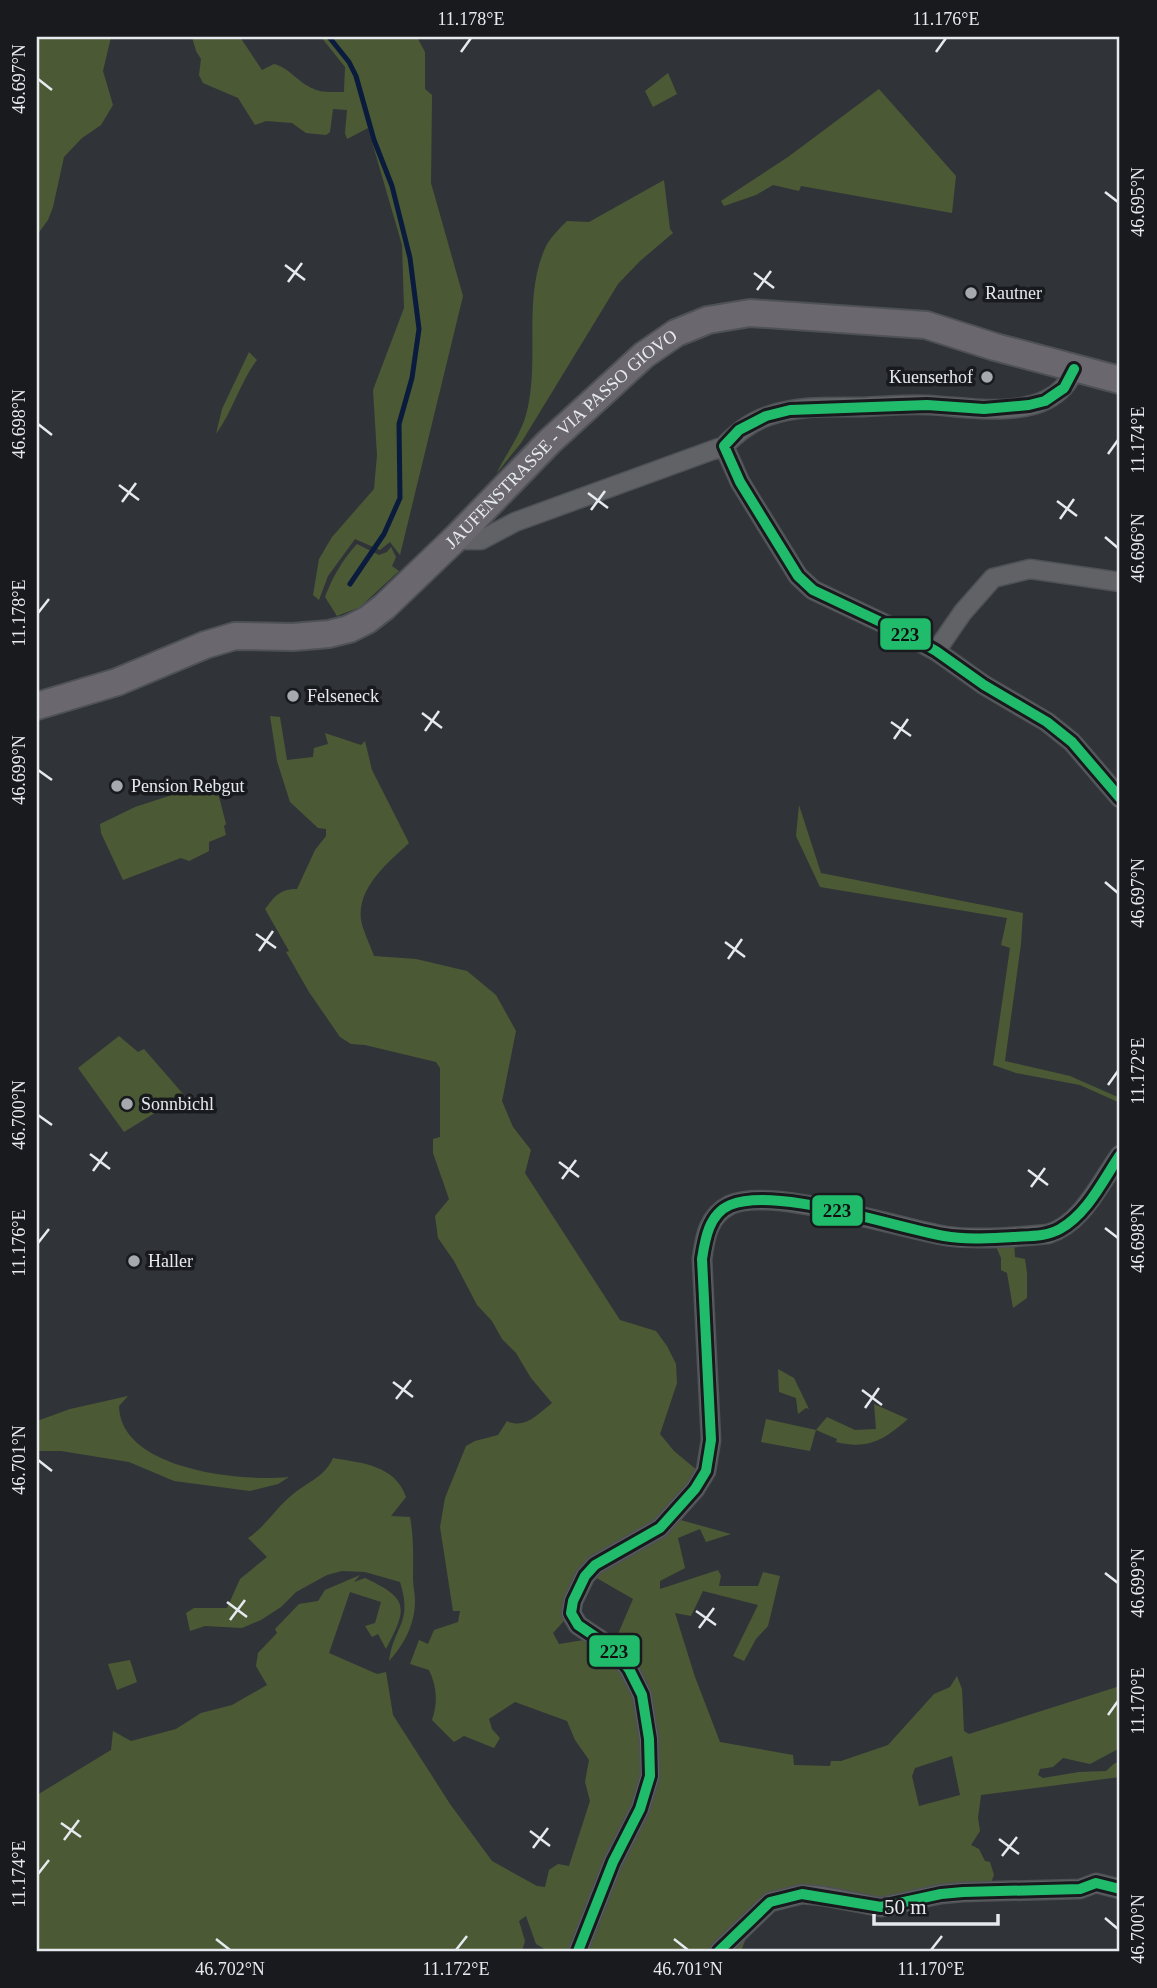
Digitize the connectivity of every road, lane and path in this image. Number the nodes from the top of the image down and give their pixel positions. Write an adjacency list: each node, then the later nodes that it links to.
1 (1074, 369): 2 (main road, JAUFENSTRASSE - VIA PASSO GIOVO); 3 (street); 4 (main road, JAUFENSTRASSE - VIA PASSO GIOVO)
2 (1120, 380)
3 (724, 446): 4 (street); 6 (street)
4 (458, 536): 7 (main road, JAUFENSTRASSE - VIA PASSO GIOVO)
5 (1120, 582): 6 (street)
6 (936, 651): 8 (street)
7 (37, 706)
8 (1120, 798)
9 (1120, 1155): 11 (street)
10 (1120, 1889): 12 (street)
11 (578, 1951)
12 (719, 1951)

